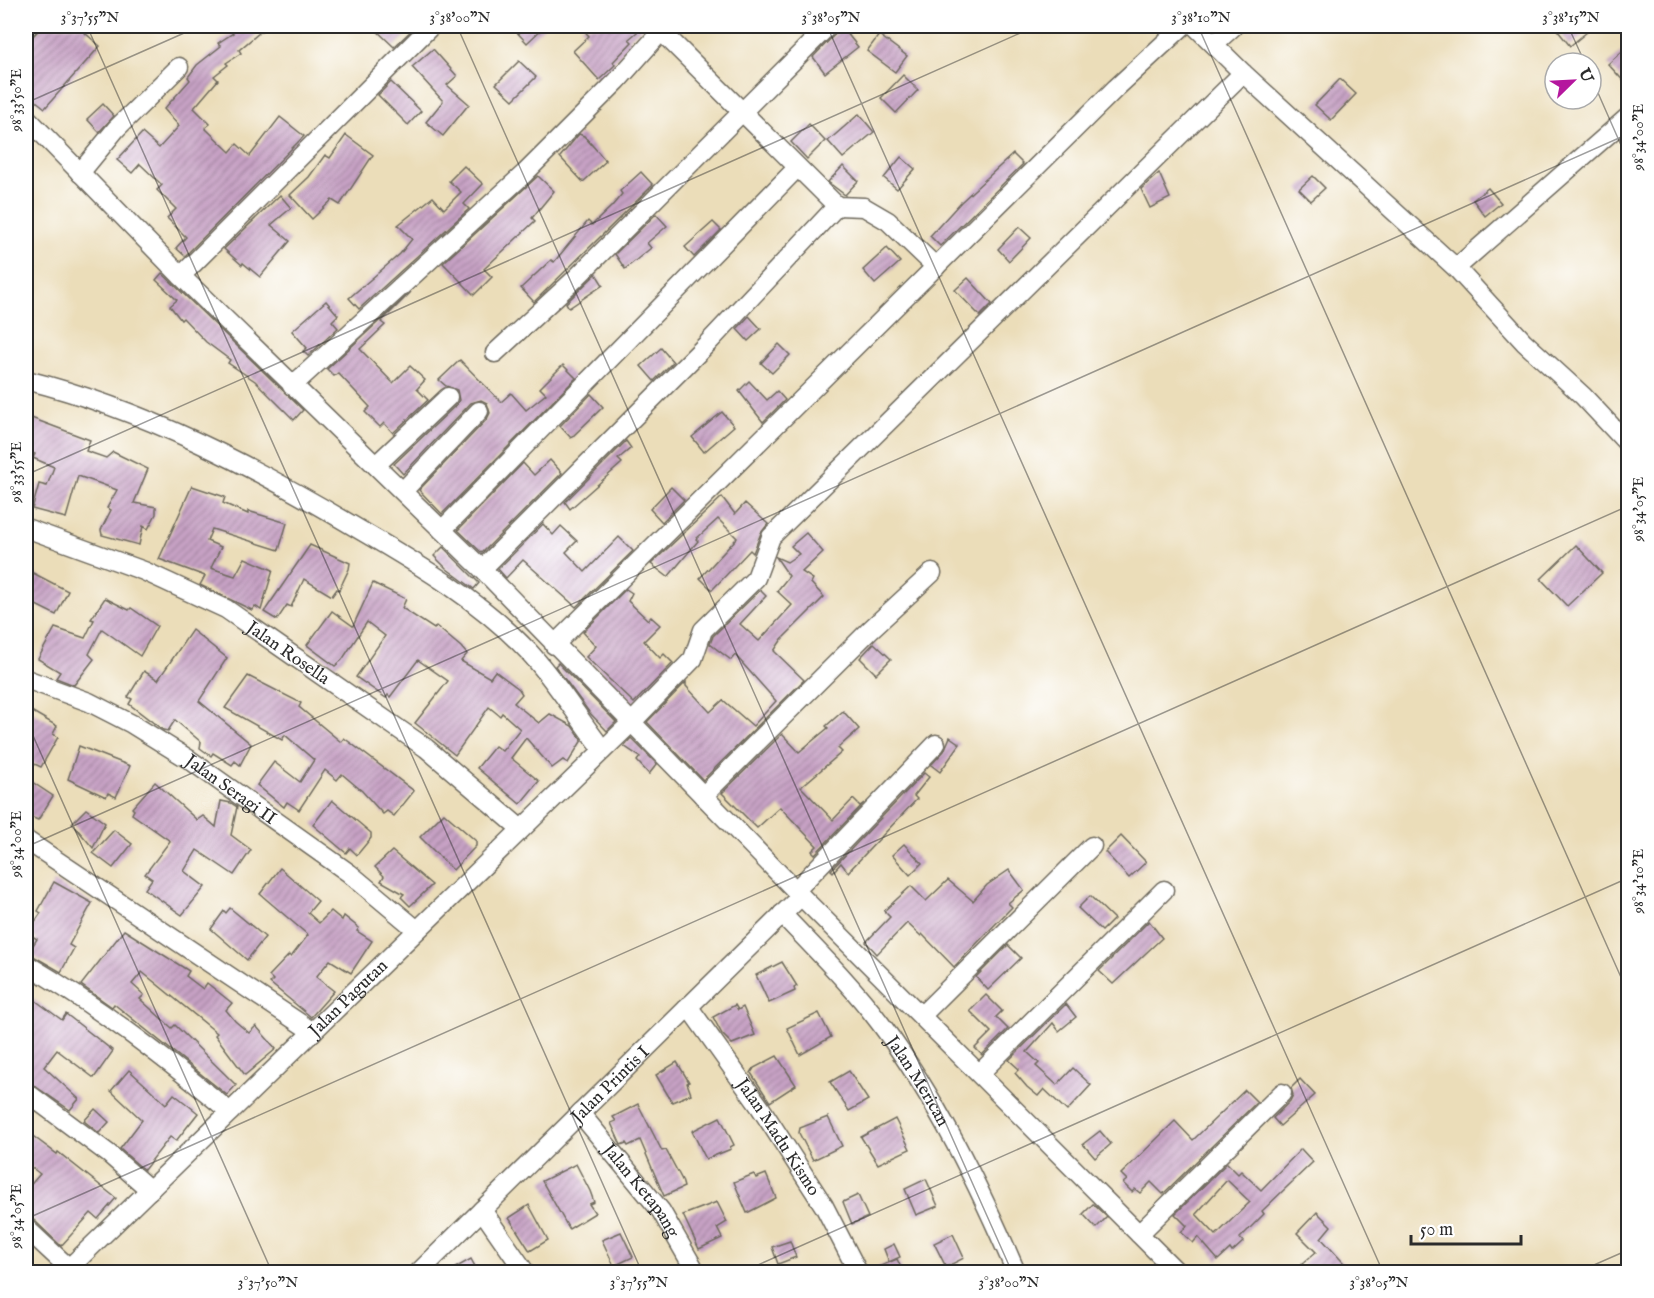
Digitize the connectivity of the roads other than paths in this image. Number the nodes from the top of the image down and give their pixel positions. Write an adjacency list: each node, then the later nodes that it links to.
1 (431, 26): 18 (street)
2 (828, 26): 10 (street)
3 (1183, 26): 16 (street)
4 (1195, 26): 7 (street)
5 (1234, 26): 7 (street)
6 (661, 27): 10 (street); 21 (street)
7 (1214, 44): 9 (street)
8 (179, 67): 14 (street)
9 (1243, 74): 17 (street); 33 (street, Jalan Pagutan)
10 (743, 110): 13 (street); 19 (street)
11 (26, 117): 14 (street)
12 (1629, 117): 17 (street)
13 (797, 168): 15 (street); 28 (street)
14 (80, 173): 18 (street)
15 (837, 206): 16 (street); 29 (street)
16 (936, 267): 31 (street)
17 (1456, 268): 24 (street)
18 (181, 276): 21 (street)
19 (495, 353)
20 (26, 380): 35 (street)
21 (292, 386): 25 (street)
22 (448, 397): 25 (street)
23 (479, 411): 26 (street)
24 (1625, 432)
25 (376, 465): 26 (street)
26 (403, 491): 28 (street)
27 (26, 528): 37 (street, Jalan Rosella)
28 (442, 530): 29 (street)
29 (482, 569): 31 (street)
30 (932, 573): 36 (street)
31 (554, 645): 33 (street)
32 (26, 679): 43 (street, Jalan Seragi II)
33 (631, 723): 35 (street, Jalan Pagutan); 36 (street)
34 (936, 744): 41 (street, Jalan Printis I)
35 (603, 750): 37 (street, Jalan Pagutan)
36 (703, 796): 41 (street)
37 (521, 830): 43 (street, Jalan Pagutan)
38 (26, 840): 47 (street)
39 (1092, 846): 46 (street)
40 (1164, 890): 48 (street)
41 (799, 893): 42 (street, Jalan Printis I); 46 (street)
42 (782, 914): 45 (street, Jalan Printis I); 62 (street, Jalan Merican)
43 (417, 930): 47 (street, Jalan Pagutan)
44 (26, 964): 51 (street)
45 (688, 1006): 52 (street, Jalan Printis I); 61 (street, Jalan Madu Kismo)
46 (922, 1015): 48 (street)
47 (313, 1032): 51 (street, Jalan Pagutan)
48 (981, 1073): 56 (street)
49 (26, 1092): 53 (street)
50 (1282, 1093): 56 (street)
51 (230, 1112): 53 (street, Jalan Pagutan)
52 (580, 1113): 54 (street, Jalan Printis I); 60 (street, Jalan Ketapang)
53 (150, 1190): 57 (street, Jalan Pagutan)
54 (483, 1210): 58 (street, Jalan Printis I); 59 (street)
55 (26, 1228): 57 (street)
56 (1139, 1234): 63 (street)
57 (68, 1270)
58 (419, 1272)
59 (525, 1272)
60 (696, 1272)
61 (858, 1272)
62 (1016, 1272)
63 (1177, 1272)

